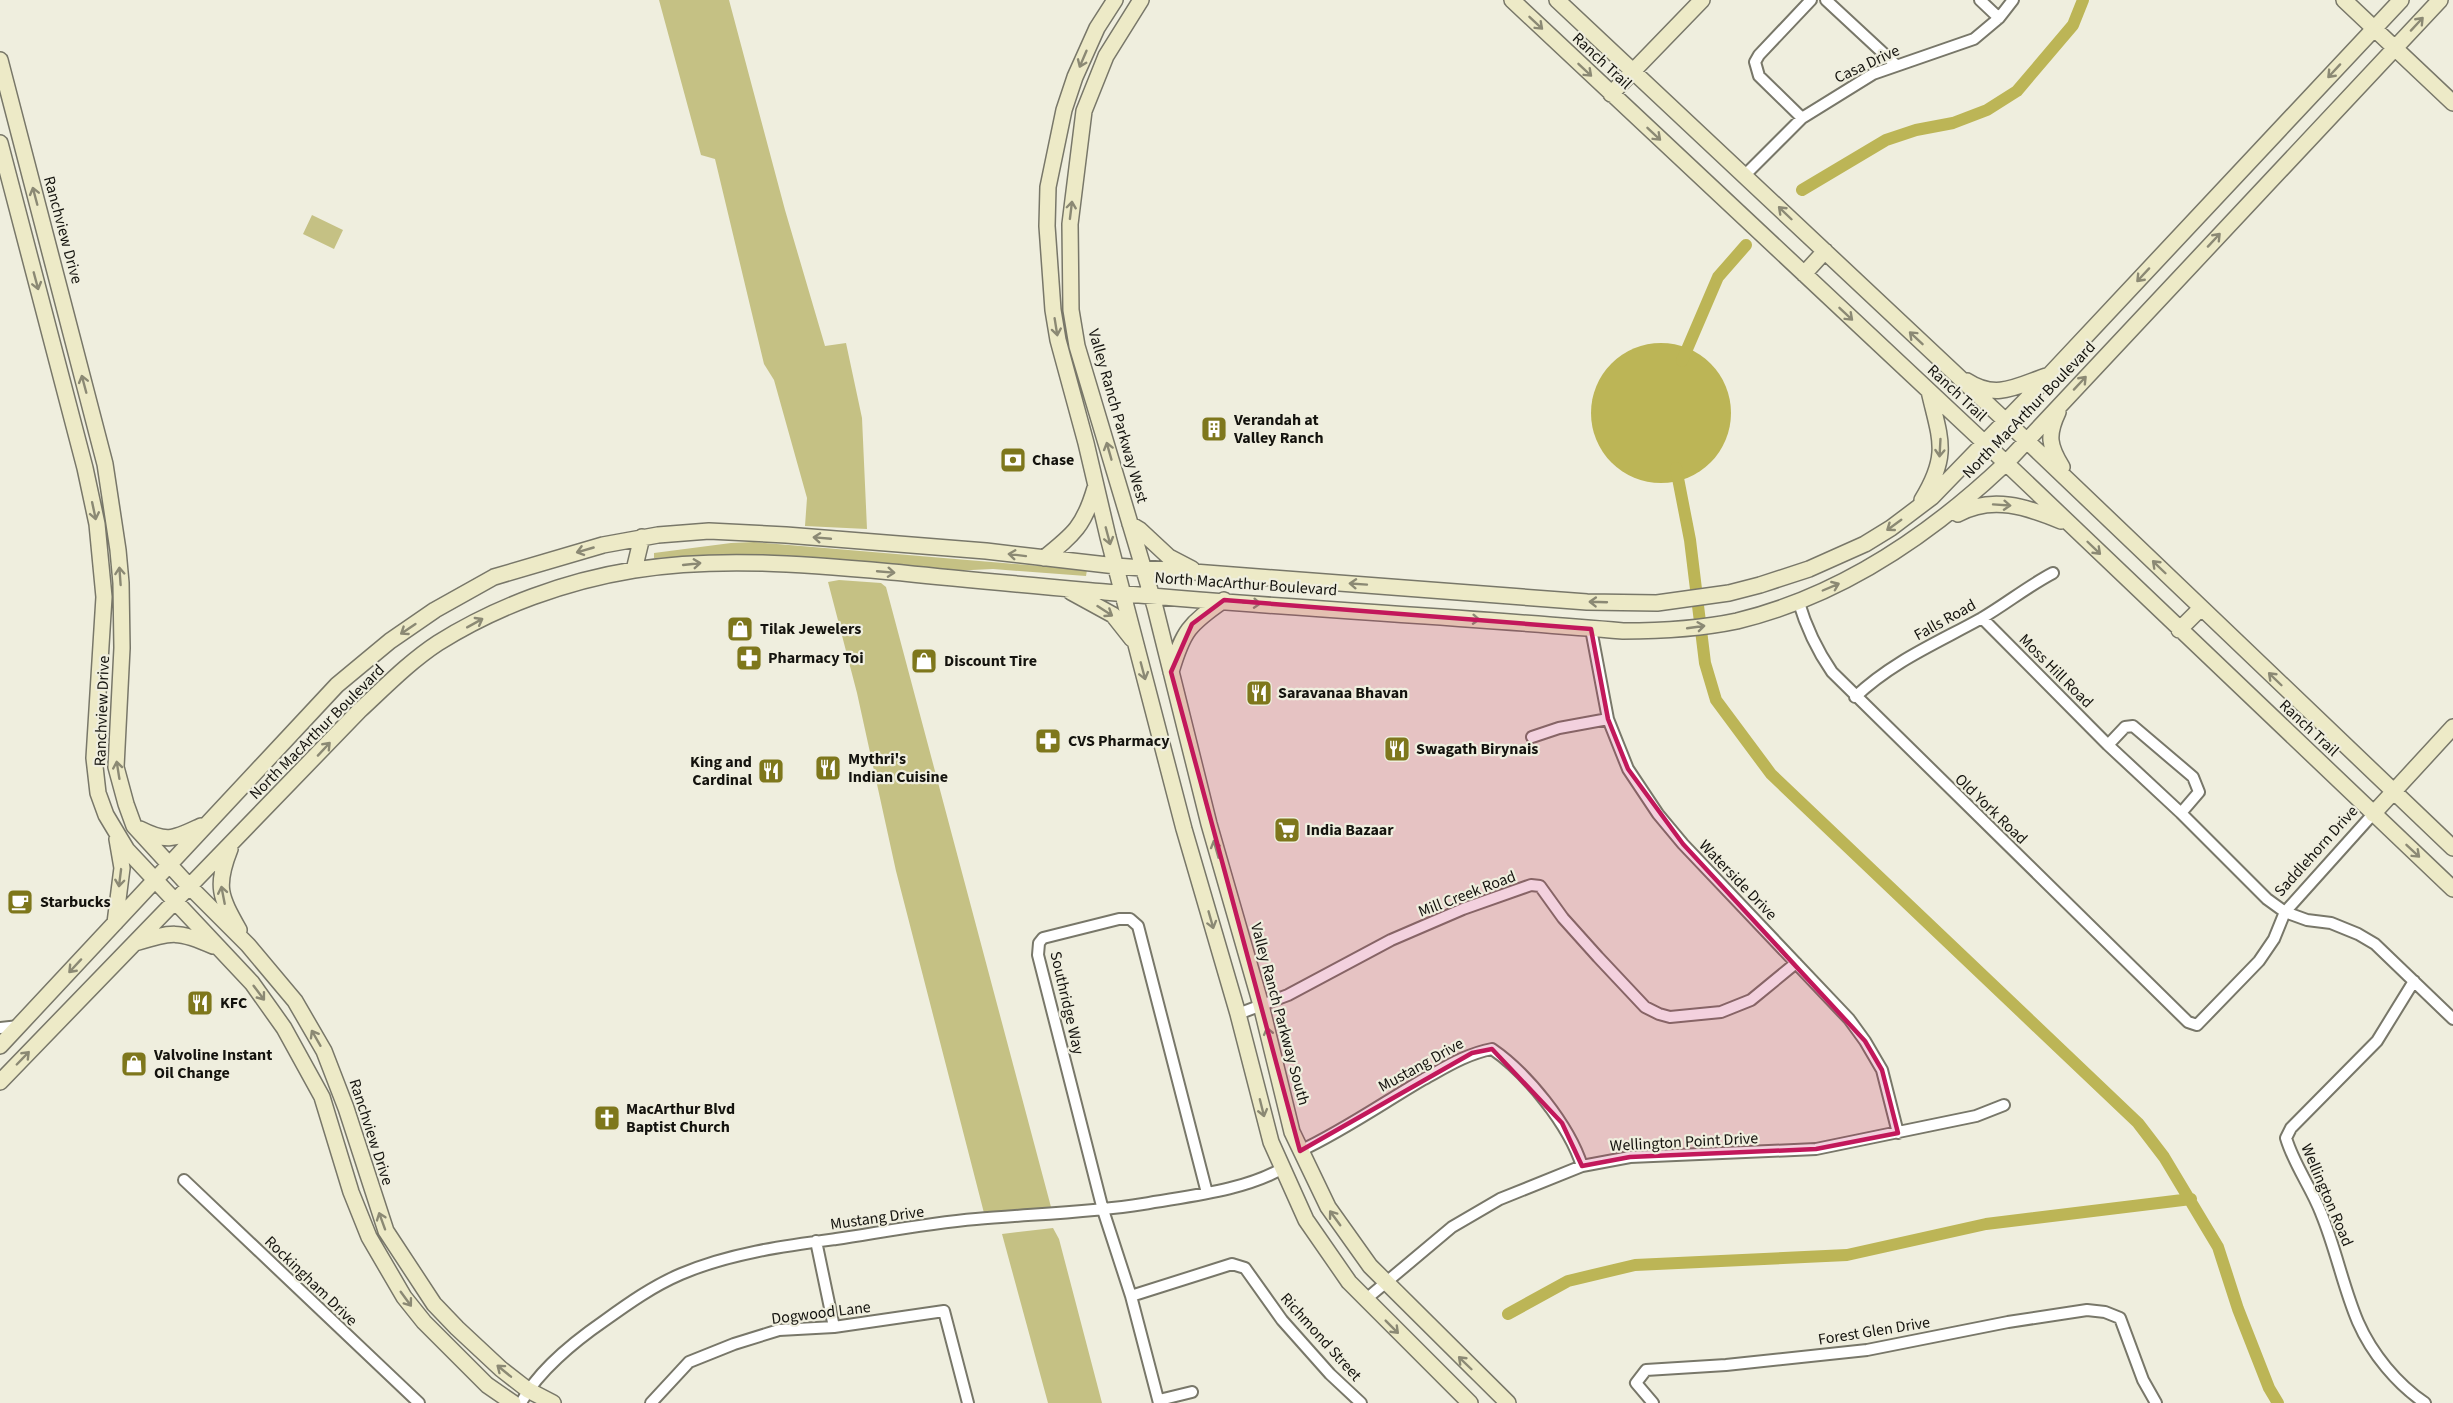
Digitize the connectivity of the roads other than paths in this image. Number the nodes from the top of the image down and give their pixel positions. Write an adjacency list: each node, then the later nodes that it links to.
1 (1141, 0): 14 (main road, Valley Ranch Parkway West)
2 (1512, 0): 20 (main road, Ranch Trail, one-way to 20)
3 (1557, 0): 19 (main road, Ranch Trail)
4 (1702, 0): 19 (main road)
5 (1811, 0): 22 (street)
6 (1826, 0): 18 (street)
7 (1980, 0): 13 (street)
8 (2013, 0): 13 (street, Casa Drive)
9 (2344, 0): 15 (main road)
10 (2401, 0): 15 (main road, North MacArthur Boulevard)
11 (2440, 0): 16 (main road, North MacArthur Boulevard, one-way to 11)
12 (1113, 4): 14 (main road); 26 (main road, one-way to 26)
13 (1999, 18): 18 (street, Casa Drive)
14 (1128, 19): 27 (main road, Valley Ranch Parkway West, one-way to 14)
15 (2374, 29): 16 (main road); 30 (main road, North MacArthur Boulevard, one-way to 30)
16 (2395, 48): 21 (main road); 32 (main road, North MacArthur Boulevard, one-way to 16)
17 (0, 60): 37 (main road, Ranchview Drive, one-way to 17)
18 (1896, 65): 22 (street, Casa Drive)
19 (1634, 72): 20 (main road); 24 (main road, Ranch Trail)
20 (1611, 94): 28 (main road, Ranch Trail, one-way to 28)
21 (2453, 103)
22 (1802, 118): 24 (street, Casa Drive)
23 (0, 143): 38 (main road, Ranchview Drive, one-way to 38)
24 (1745, 175): 25 (main road, Ranch Trail, one-way to 24)
25 (1825, 251): 28 (main road); 29 (main road, Ranch Trail, one-way to 25)
26 (1050, 268): 27 (main road); 39 (main road, one-way to 39)
27 (1071, 269): 44 (main road, Valley Ranch Parkway West, one-way to 27)
28 (1804, 274): 31 (main road, Ranch Trail, one-way to 31)
29 (1950, 370): 30 (main road); 33 (main road, Ranch Trail)
30 (2049, 375): 33 (main road, North MacArthur Boulevard)
31 (1929, 392): 35 (main road, Ranch Trail); 43 (main road, one-way to 43)
32 (2064, 400): 34 (main road, North MacArthur Boulevard); 40 (main road)
33 (2004, 422): 34 (main road, Ranch Trail); 35 (main road, North MacArthur Boulevard)
34 (2027, 441): 36 (main road, North MacArthur Boulevard); 40 (main road, Ranch Trail)
35 (1984, 444): 36 (main road, Ranch Trail); 43 (main road, North MacArthur Boulevard)
36 (2006, 463): 45 (main road, Ranch Trail); 46 (main road, North MacArthur Boulevard)
37 (105, 464): 38 (main road); 41 (main road, Ranchview Drive)
38 (85, 468): 42 (main road, Ranchview Drive)
39 (1096, 485): 49 (main road); 50 (main road, one-way to 50)
40 (2073, 485): 61 (main road, Ranch Trail, one-way to 40)
41 (108, 486): 42 (main road); 78 (main road, Ranchview Drive, one-way to 41)
42 (90, 488): 80 (main road, Ranchview Drive, one-way to 80)
43 (1915, 509): 56 (main road, North MacArthur Boulevard, one-way to 56)
44 (1130, 524): 51 (main road, Valley Ranch Parkway West); 53 (main road)
45 (2070, 525): 46 (main road, one-way to 45); 65 (main road, Ranch Trail, one-way to 65)
46 (1929, 530): 60 (main road, North MacArthur Boulevard, one-way to 46)
47 (642, 537): 48 (main road, North MacArthur Boulevard); 49 (main road, North MacArthur Boulevard, one-way to 47); 52 (main road)
48 (619, 540): 52 (main road); 76 (main road, North MacArthur Boulevard, one-way to 76)
49 (1044, 558): 50 (main road, North MacArthur Boulevard)
50 (1116, 566): 51 (main road, North MacArthur Boulevard); 57 (main road)
51 (1142, 568): 53 (main road, North MacArthur Boulevard); 58 (main road, Valley Ranch Parkway South)
52 (634, 570): 55 (main road, North MacArthur Boulevard, one-way to 55); 81 (main road, North MacArthur Boulevard, one-way to 52)
53 (1198, 572): 56 (main road, North MacArthur Boulevard, one-way to 53)
54 (2053, 573): 63 (street, Falls Road)
55 (1063, 588): 57 (main road, North MacArthur Boulevard); 66 (main road, one-way to 66)
56 (1416, 588): 62 (main road)
57 (1123, 594): 58 (main road, North MacArthur Boulevard); 66 (main road)
58 (1151, 595): 59 (main road, North MacArthur Boulevard); 67 (main road, Valley Ranch Parkway South)
59 (1224, 600): 62 (main road, North MacArthur Boulevard, one-way to 62); 67 (main road)
60 (1798, 600): 64 (main road, North MacArthur Boulevard, one-way to 60); 68 (street, Old York Road)
61 (2201, 608): 65 (main road); 73 (main road, Ranch Trail, one-way to 61)
62 (1412, 615): 64 (main road, North MacArthur Boulevard, one-way to 64)
63 (1982, 618): 68 (street, Falls Road); 72 (street, Moss Hill Road)
64 (1591, 628): 69 (street, Waterside Drive)
65 (2179, 630): 75 (main road, Ranch Trail)
66 (1136, 645): 79 (main road, one-way to 79)
67 (1171, 672): 77 (main road, Valley Ranch Parkway South)
68 (1855, 697): 98 (street, Old York Road)
69 (1608, 719): 71 (street); 93 (street, Waterside Drive)
70 (2453, 726): 73 (main road, Saddlehorn Drive)
71 (1532, 736)
72 (2108, 745): 74 (street, Moss Hill Road); 74 (street)
73 (2394, 792): 75 (main road, Saddlehorn Drive); 82 (main road, Ranch Trail)
74 (2181, 813): 88 (street, Moss Hill Road)
75 (2373, 814): 86 (main road, Ranch Trail, one-way to 86); 88 (street, Saddlehorn Drive)
76 (212, 820): 78 (main road); 83 (main road, North MacArthur Boulevard)
77 (1209, 824): 79 (main road); 95 (main road, Valley Ranch Parkway South, one-way to 77)
78 (134, 826): 83 (main road, Ranchview Drive)
79 (1184, 829): 96 (main road, one-way to 96)
80 (116, 833): 84 (main road, Ranchview Drive); 89 (main road, one-way to 89)
81 (233, 841): 85 (main road, North MacArthur Boulevard); 91 (main road, one-way to 81)
82 (2453, 848)
83 (169, 865): 84 (main road, North MacArthur Boulevard); 85 (main road, Ranchview Drive)
84 (155, 881): 87 (main road, Ranchview Drive); 89 (main road, North MacArthur Boulevard)
85 (189, 886): 87 (main road, North MacArthur Boulevard); 91 (main road, Ranchview Drive)
86 (2453, 889)
87 (174, 901): 90 (main road, North MacArthur Boulevard); 92 (main road, Ranchview Drive)
88 (2285, 912): 94 (street, Moss Hill Road); 98 (street, Saddlehorn Drive)
89 (115, 923): 99 (main road, North MacArthur Boulevard, one-way to 99)
90 (133, 944): 92 (main road); 102 (main road, North MacArthur Boulevard, one-way to 90)
91 (248, 945): 105 (main road, Ranchview Drive, one-way to 91)
92 (221, 949): 107 (main road, Ranchview Drive, one-way to 107)
93 (1796, 963): 95 (street, Mill Creek Road); 104 (street, Waterside Drive)
94 (2414, 981): 97 (street, Moss Hill Road); 131 (street, Wellington Road)
95 (1261, 1005): 96 (street, Mill Creek Road); 106 (main road, Valley Ranch Parkway South, one-way to 95)
96 (1238, 1014): 109 (main road, one-way to 109)
97 (2453, 1018)
98 (2188, 1022)
99 (20, 1026): 100 (street); 101 (main road, North MacArthur Boulevard)
100 (0, 1028)
101 (0, 1046)
102 (0, 1082)
103 (2004, 1105): 104 (street, Wellington Point Drive)
104 (1898, 1133): 108 (street, Wellington Point Drive)
105 (357, 1148): 107 (main road); 119 (main road, Ranchview Drive, one-way to 105)
106 (1300, 1151): 108 (street, Mustang Drive); 114 (main road, Valley Ranch Parkway South, one-way to 106)
107 (338, 1154): 122 (main road, Ranchview Drive, one-way to 122)
108 (1582, 1166): 114 (street, Wellington Point Drive)
109 (1283, 1168): 111 (street, Mustang Drive); 116 (main road)
110 (184, 1180): 121 (street, Rockingham Drive)
111 (1207, 1193): 112 (street, Mustang Drive); 112 (street, Southridge Way)
112 (1103, 1210): 113 (street, Mustang Drive); 115 (street, Southridge Way)
113 (816, 1241): 117 (street); 119 (street, Mustang Drive)
114 (1385, 1282): 116 (street, Wellington Point Drive); 128 (main road, Valley Ranch Parkway South, one-way to 114)
115 (1131, 1296): 120 (street, Southridge Way); 126 (street, Richmond Street)
116 (1365, 1300): 127 (main road, one-way to 127)
117 (834, 1328): 124 (street, Dogwood Lane); 125 (street, Dogwood Lane)
118 (1192, 1392): 120 (street)
119 (524, 1396): 123 (main road, Ranchview Drive)
120 (1159, 1402)
121 (419, 1403)
122 (513, 1403)
123 (553, 1403)
124 (651, 1403)
125 (968, 1403)
126 (1361, 1403)
127 (1470, 1403)
128 (1508, 1403)
129 (1653, 1403): 130 (street, Forest Glen Drive)
130 (2156, 1403)
131 (2425, 1403)

